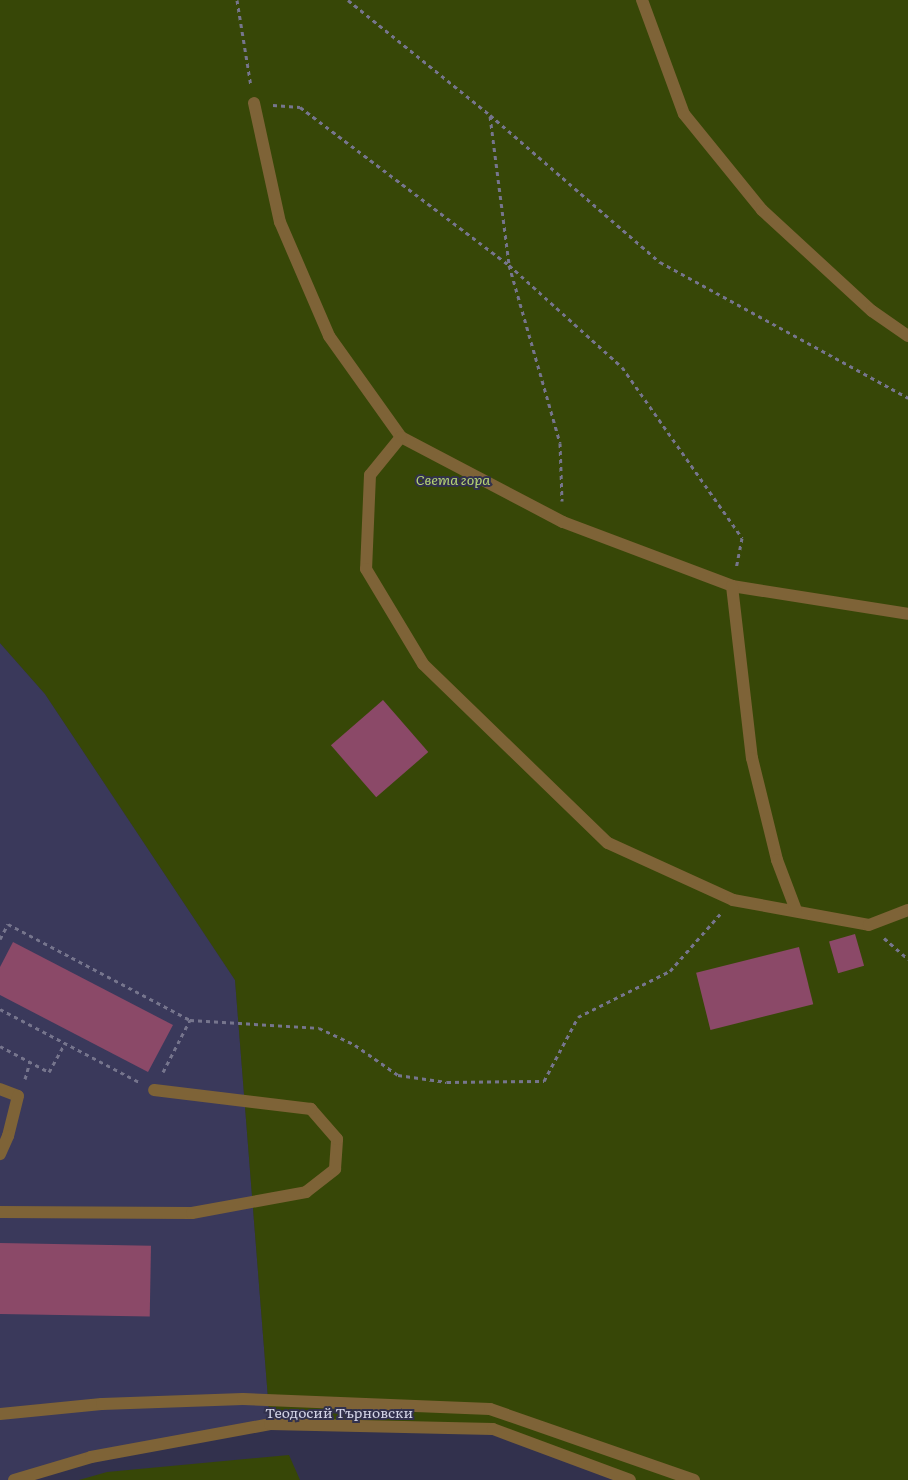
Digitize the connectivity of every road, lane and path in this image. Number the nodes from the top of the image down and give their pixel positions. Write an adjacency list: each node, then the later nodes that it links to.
1 (237, 0): 4 (path)
2 (348, 0): 5 (path)
3 (642, 0): 7 (street)
4 (254, 103): 6 (path); 9 (street)
5 (490, 115): 6 (path); 8 (path)
6 (509, 265): 10 (path); 11 (path)
7 (908, 336)
8 (908, 398)
9 (401, 437): 10 (street); 13 (street)
10 (563, 522): 11 (street)
11 (732, 586): 12 (street); 14 (street)
12 (908, 614)
13 (733, 900): 14 (street); 20 (path)
14 (796, 910): 16 (street)
15 (908, 910): 16 (street)
16 (869, 925): 18 (path)
17 (0, 939): 20 (path)
18 (908, 959)
19 (0, 1010): 21 (path)
20 (190, 1020): 24 (path)
21 (65, 1043): 22 (path); 24 (path)
22 (0, 1046)
23 (0, 1088): 25 (street)
24 (154, 1090): 26 (street)
25 (0, 1154)
26 (0, 1212)
27 (0, 1414): 30 (street)
28 (14, 1480): 29 (street, Теодосий Търновски)
29 (630, 1480)
30 (694, 1480)

